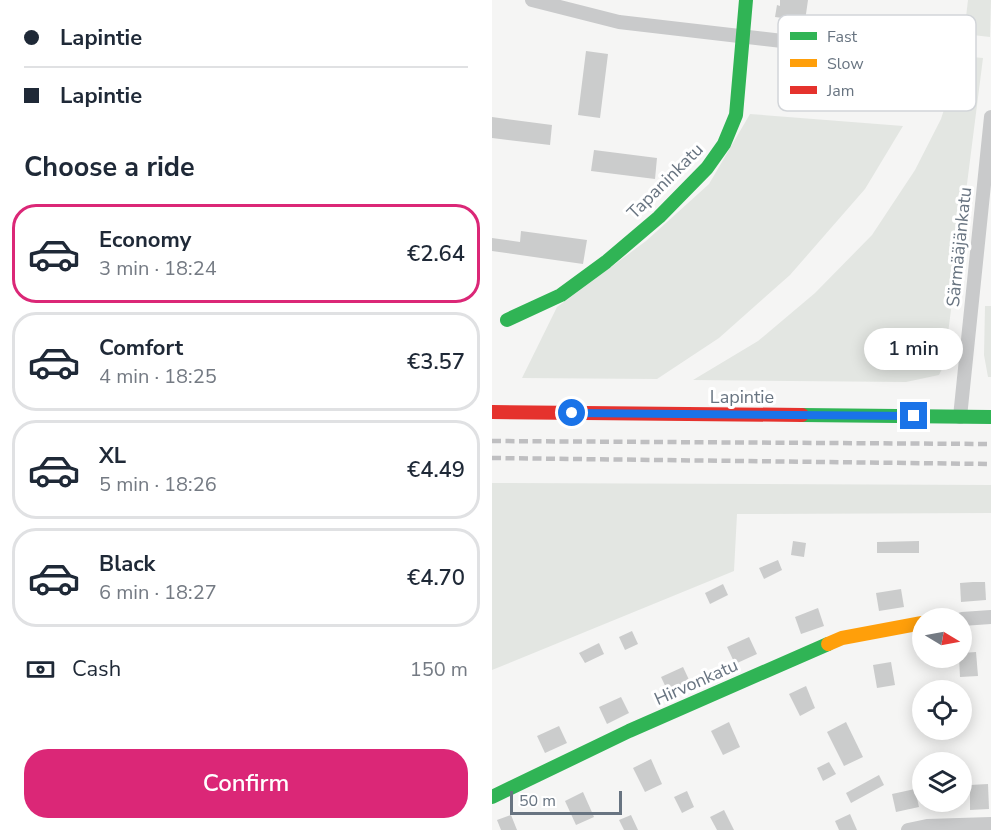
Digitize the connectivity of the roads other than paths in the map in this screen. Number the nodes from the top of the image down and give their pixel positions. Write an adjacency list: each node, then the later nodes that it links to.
1 (532, 0): 3 (street)
2 (746, 0): 3 (street, Tapaninkatu)
3 (742, 36): 4 (street); 6 (street, Tapaninkatu)
4 (778, 40)
5 (991, 117): 8 (street, Särmääjänkatu)
6 (507, 320)
7 (492, 411): 8 (street, Lapintie)
8 (960, 417): 9 (street, Lapintie)
9 (991, 417)
10 (991, 617): 11 (street)
11 (972, 619)
12 (912, 625): 13 (street, Hirvonkatu)
13 (492, 797)
14 (991, 824): 15 (street)
15 (908, 830)

